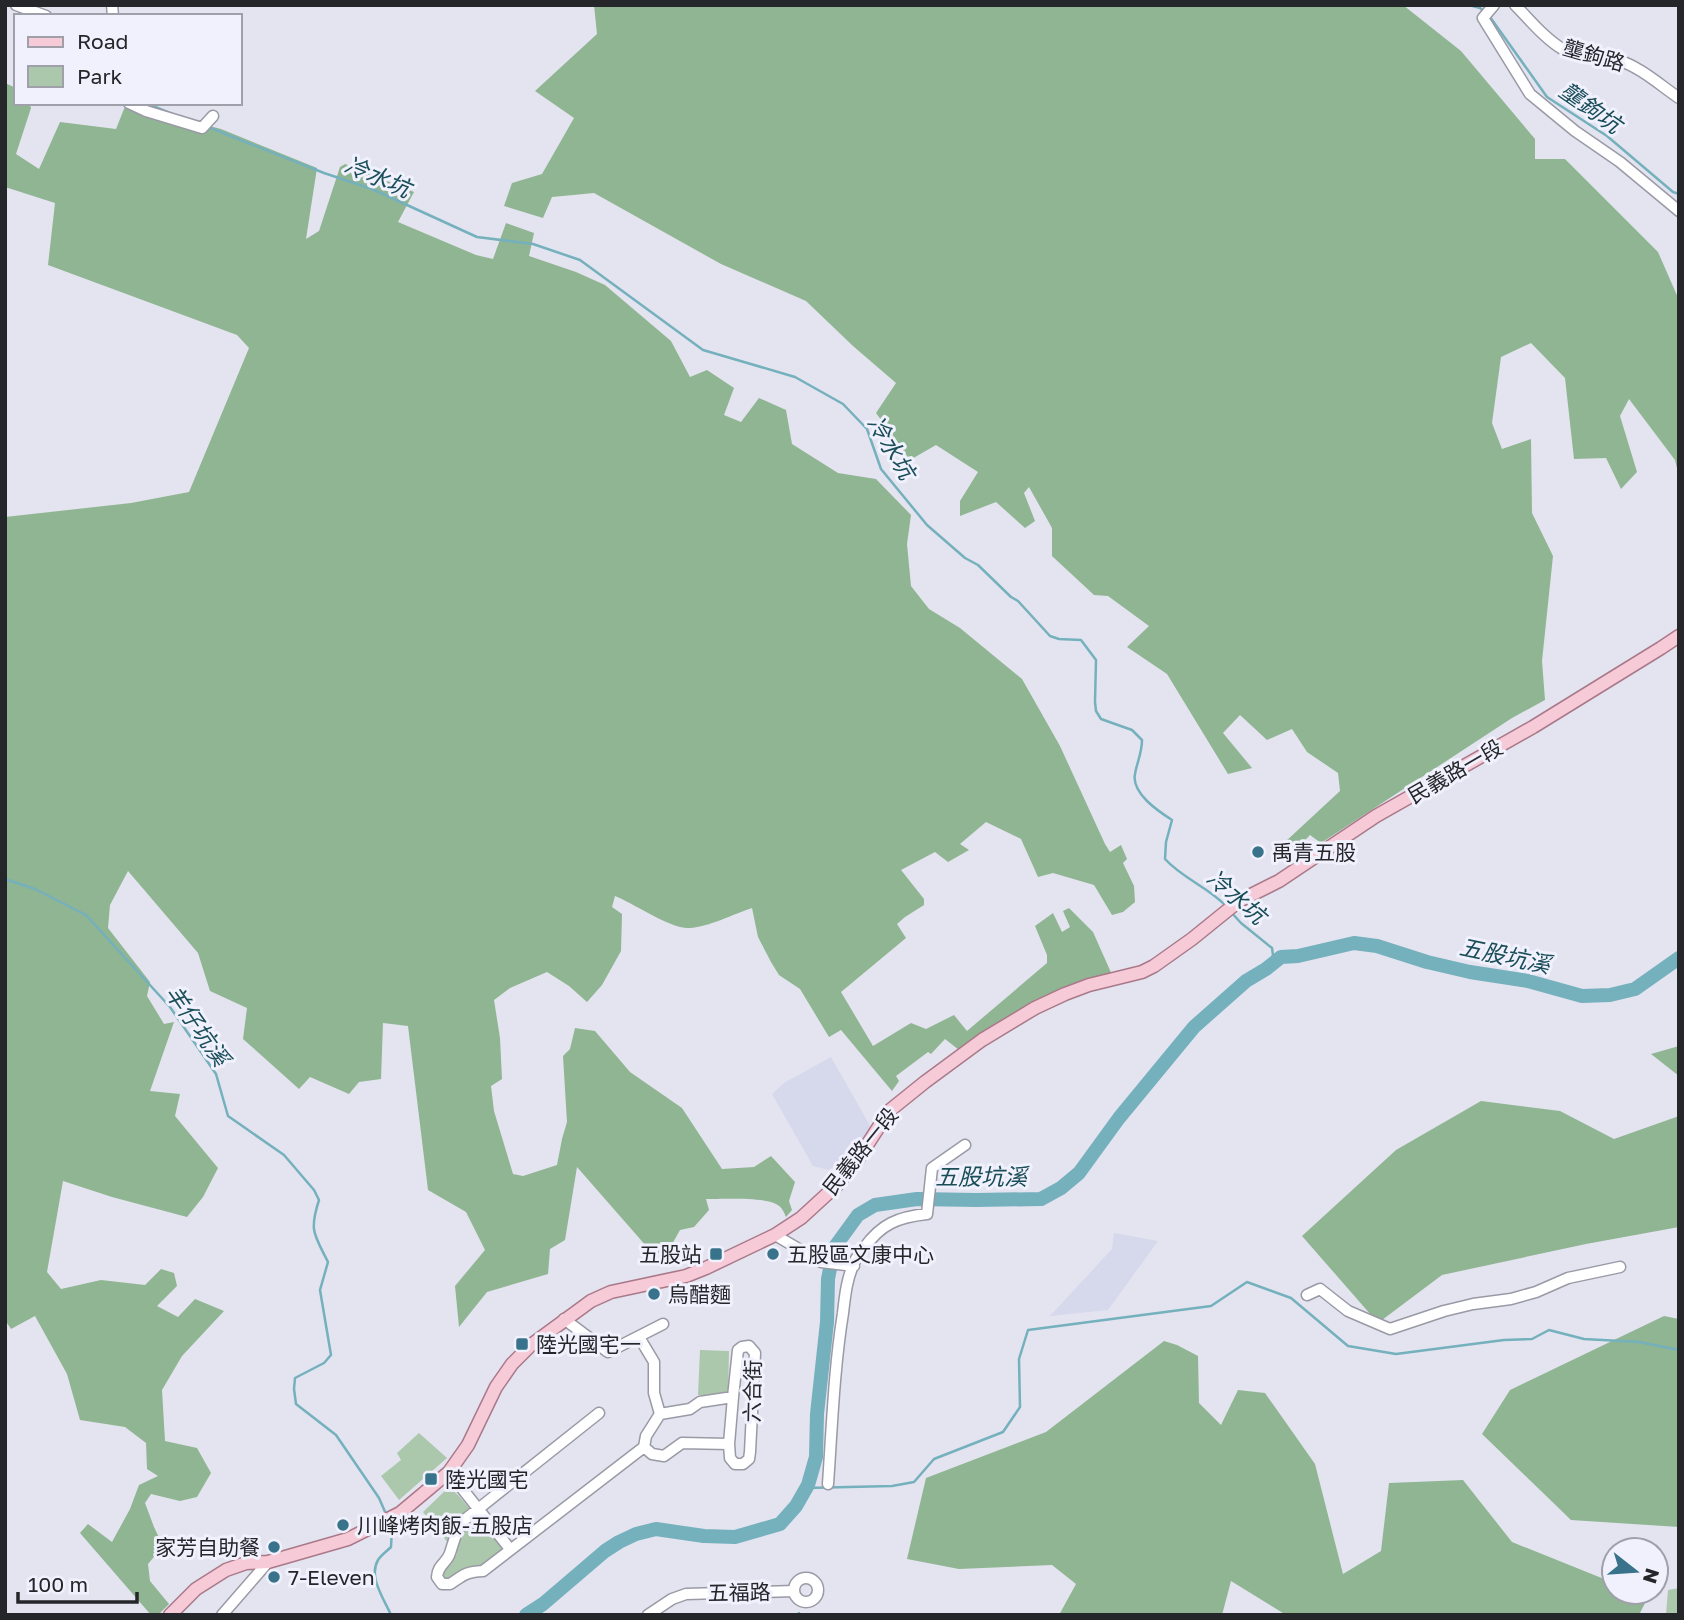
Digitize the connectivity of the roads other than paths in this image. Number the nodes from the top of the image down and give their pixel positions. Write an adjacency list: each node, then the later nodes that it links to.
1 (16, 5): 4 (street)
2 (1494, 5): 8 (street)
3 (1515, 5): 5 (street, 壟鉤路)
4 (41, 14)
5 (1679, 98)
6 (133, 105): 7 (street)
7 (207, 122)
8 (1679, 211)
9 (1679, 636): 11 (main road, 民義路一段)
10 (965, 1145): 12 (street)
11 (775, 1235): 12 (street); 15 (main road, 民義路一段)
12 (851, 1266): 24 (street)
13 (1620, 1267): 14 (street)
14 (1307, 1295)
15 (564, 1320): 17 (street); 23 (main road, 民義路一段)
16 (663, 1324): 17 (street)
17 (639, 1337): 20 (street)
18 (733, 1397): 20 (street, 六合街); 21 (street, 六合街); 21 (street, 六合街)
19 (599, 1413): 25 (street)
20 (660, 1414): 22 (street)
21 (729, 1444): 22 (street, 六合街)
22 (644, 1447): 26 (street)
23 (449, 1472): 25 (street); 27 (main road, 民義路一段)
24 (828, 1484)
25 (478, 1508): 26 (street); 26 (street)
26 (510, 1549)
27 (268, 1562): 29 (main road, 民義路一段); 30 (street)
28 (794, 1591): 31 (street, 五福路)
29 (170, 1615)
30 (222, 1615)
31 (648, 1615)

